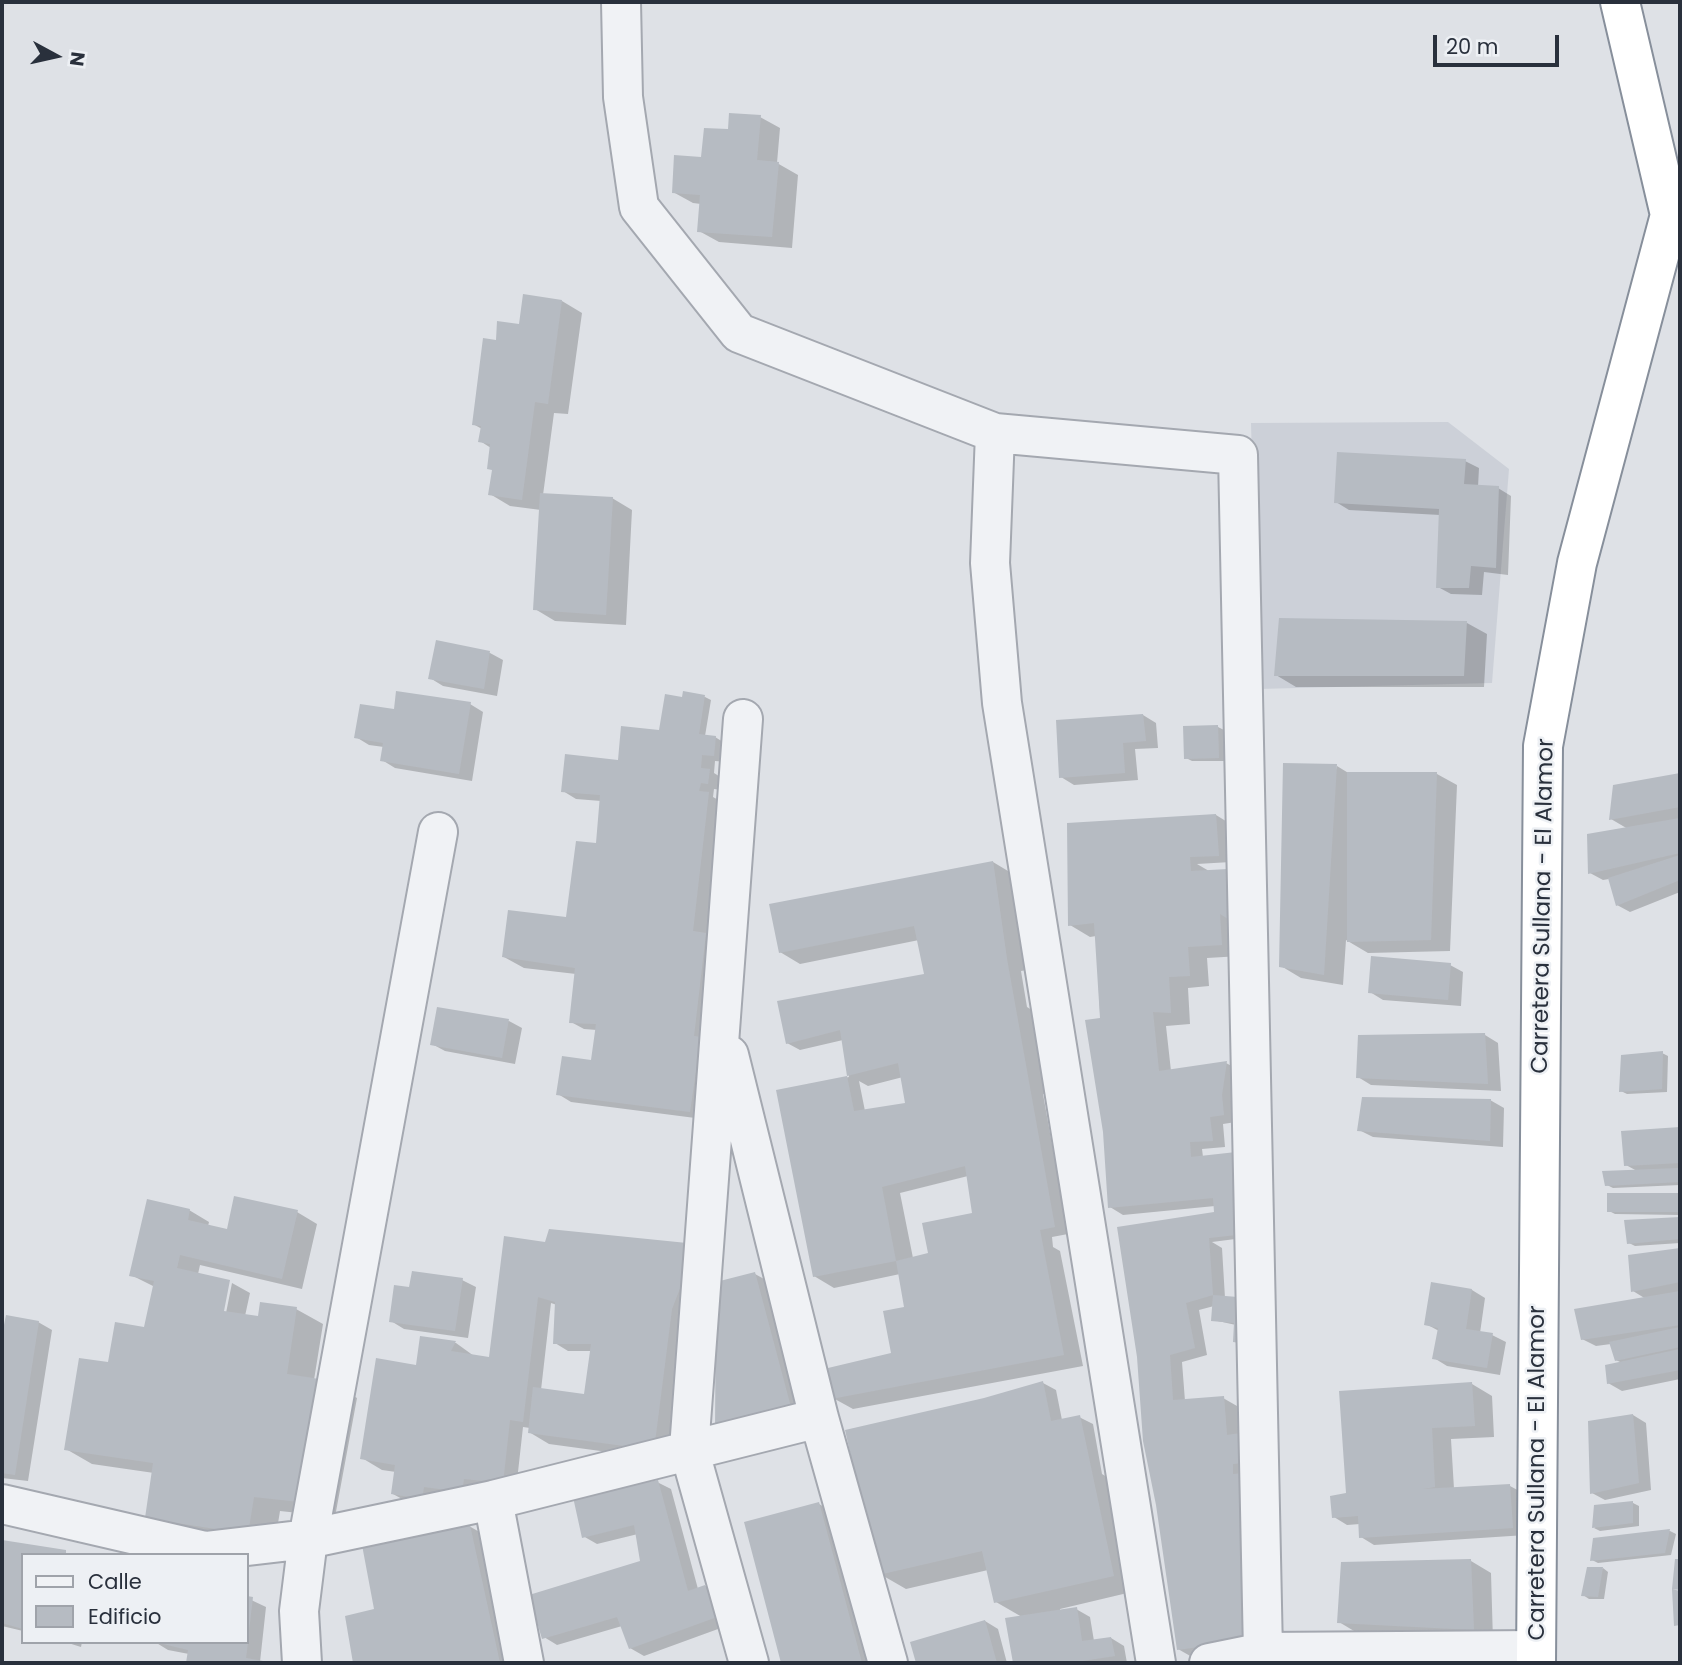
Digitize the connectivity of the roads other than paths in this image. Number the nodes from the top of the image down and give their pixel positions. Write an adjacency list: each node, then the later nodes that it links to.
1 (621, 2): 3 (street)
2 (1620, 2): 13 (highway, Carretera Sullana - El Alamor)
3 (995, 433): 12 (street); 18 (street)
4 (743, 719): 6 (street)
5 (438, 832): 11 (street)
6 (720, 1022): 7 (street); 8 (street)
7 (819, 1418): 8 (street); 17 (street)
8 (689, 1449): 9 (street); 16 (street)
9 (493, 1500): 11 (street); 15 (street)
10 (2, 1504): 11 (street)
11 (308, 1539): 14 (street)
12 (1263, 1652): 13 (street); 19 (street)
13 (1536, 1657)
14 (302, 1663)
15 (524, 1663)
16 (749, 1663)
17 (888, 1663)
18 (1156, 1663)
19 (1209, 1663)

